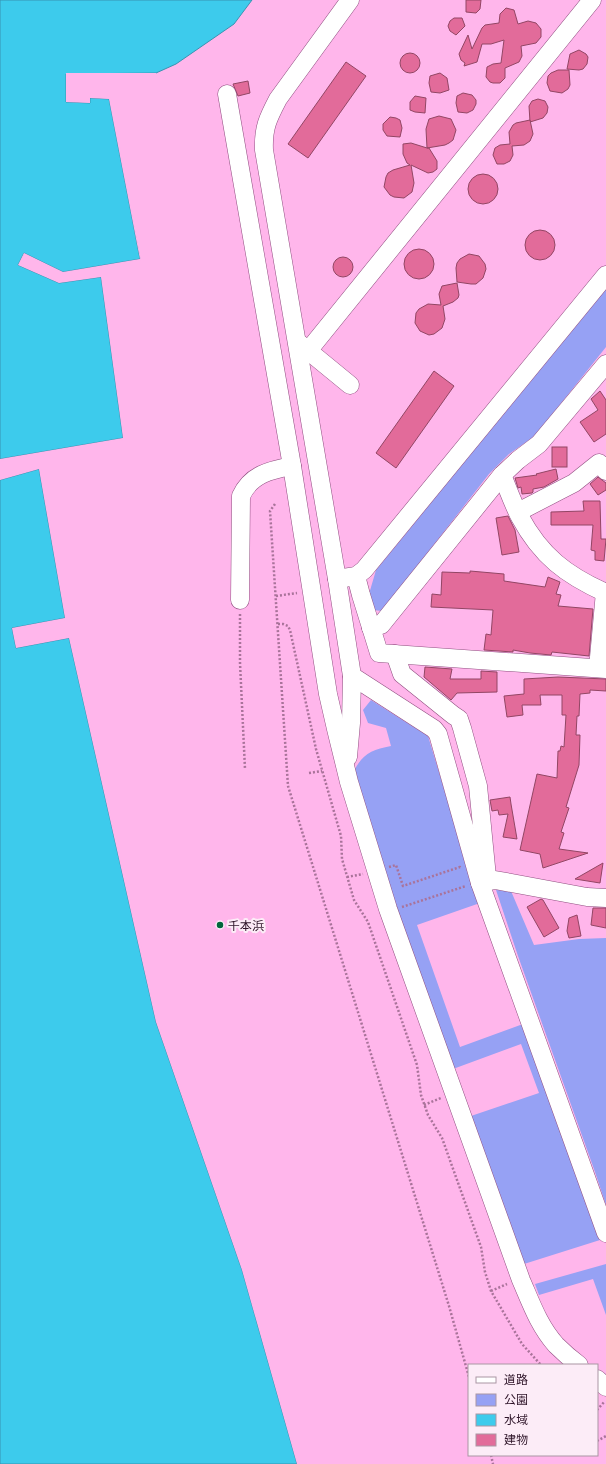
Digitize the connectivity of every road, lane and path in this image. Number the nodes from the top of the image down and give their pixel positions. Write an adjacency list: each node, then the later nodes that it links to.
1 (350, 0): 5 (street)
2 (592, 0): 5 (street)
3 (227, 94): 8 (street)
4 (606, 275): 13 (street)
5 (302, 346): 7 (street); 14 (street)
6 (603, 375): 10 (street)
7 (350, 385)
8 (292, 466): 18 (street); 27 (street)
9 (606, 472): 12 (street)
10 (502, 475): 12 (street); 20 (street)
11 (275, 504): 17 (path)
12 (518, 512): 15 (street)
13 (356, 576): 14 (street); 20 (street)
14 (337, 579): 23 (street)
15 (605, 592): 22 (street)
16 (297, 593): 17 (path)
17 (276, 596): 19 (path)
18 (240, 600): 24 (path)
19 (278, 624): 25 (path); 42 (path)
20 (371, 628): 21 (street)
21 (395, 654): 22 (street); 32 (street)
22 (602, 669)
23 (352, 676): 27 (street); 32 (street)
24 (245, 769)
25 (322, 771): 26 (path); 31 (path)
26 (309, 773)
27 (349, 782): 34 (street)
28 (384, 868): 29 (path)
29 (462, 873)
30 (356, 876): 31 (path)
31 (347, 878): 36 (path)
32 (484, 882): 33 (street); 34 (path); 37 (street)
33 (606, 898)
34 (389, 911): 41 (street)
35 (435, 1099): 36 (path)
36 (424, 1106): 39 (path)
37 (606, 1232)
38 (503, 1285): 39 (path)
39 (491, 1291): 40 (path)
40 (540, 1364)
41 (578, 1364)
42 (468, 1373)
43 (598, 1381): 44 (street)
44 (606, 1393): 45 (path)
45 (598, 1408)

